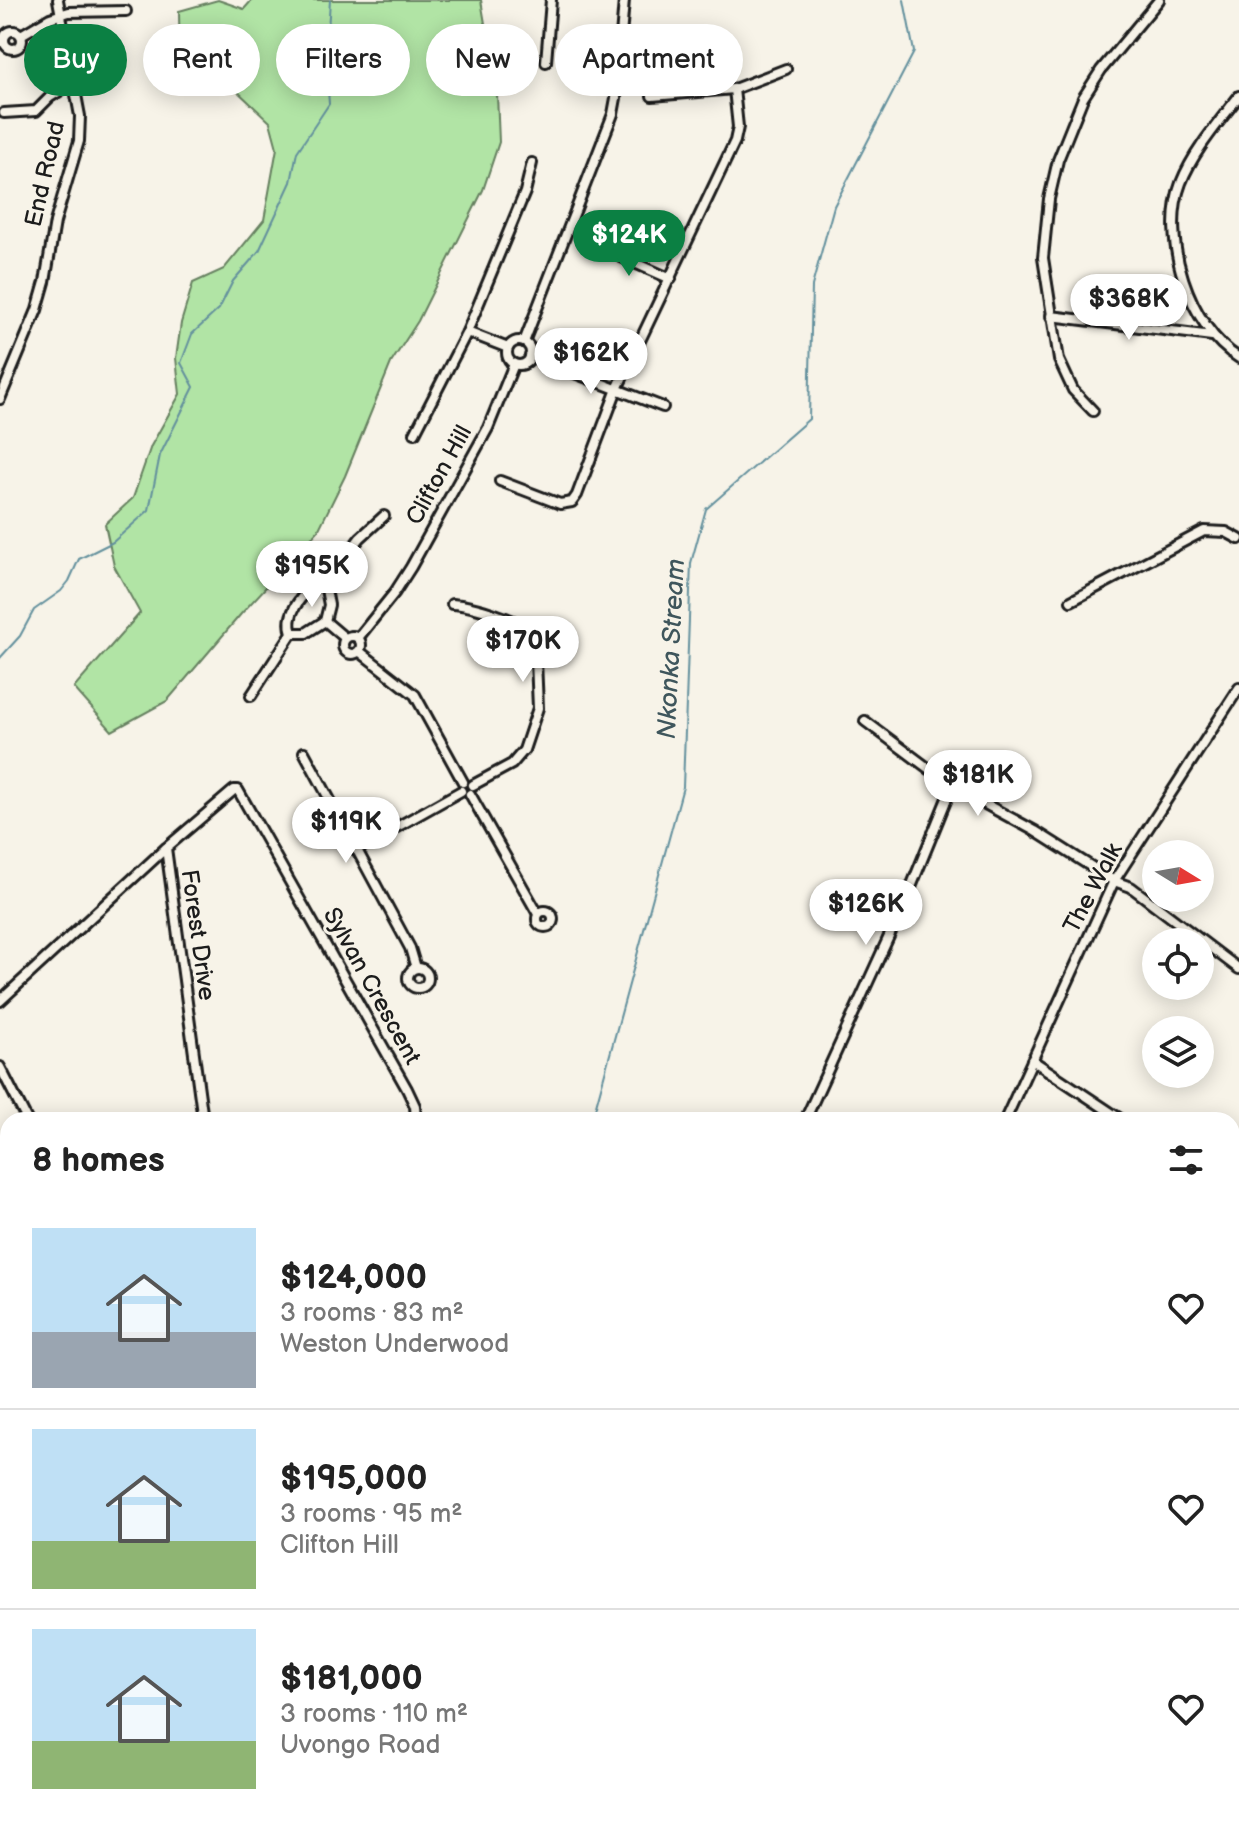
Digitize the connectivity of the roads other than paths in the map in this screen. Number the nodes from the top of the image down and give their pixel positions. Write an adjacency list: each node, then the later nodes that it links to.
1 (58, 0): 6 (street, End Road)
2 (551, 0): 9 (street)
3 (624, 0): 23 (street)
4 (1159, 0): 20 (street)
5 (126, 11): 6 (street)
6 (61, 14): 7 (street, End Road); 8 (street)
7 (63, 24)
8 (21, 35)
9 (546, 62)
10 (786, 69): 11 (street)
11 (743, 86)
12 (52, 96): 16 (street)
13 (76, 96): 29 (street, End Road)
14 (735, 96): 19 (street)
15 (1239, 96): 22 (street)
16 (4, 113)
17 (532, 163): 21 (street)
18 (601, 248): 19 (street)
19 (671, 279): 28 (street)
20 (1051, 316): 22 (street); 31 (street)
21 (467, 332): 24 (street); 32 (street)
22 (1212, 336): 26 (street)
23 (524, 342): 24 (street); 25 (street)
24 (508, 348): 27 (street)
25 (530, 356): 27 (street); 28 (street)
26 (1239, 358)
27 (514, 364): 42 (street, Clifton Hill)
28 (617, 389): 30 (street); 33 (street)
29 (0, 399)
30 (663, 407)
31 (1093, 411)
32 (415, 433)
33 (500, 481)
34 (384, 516): 36 (street)
35 (1239, 539): 37 (street)
36 (325, 584): 39 (street); 40 (street)
37 (1071, 601)
38 (452, 604): 50 (street)
39 (325, 621): 40 (street); 41 (street)
40 (292, 633): 45 (street)
41 (345, 638): 42 (street); 43 (street)
42 (358, 638): 43 (street)
43 (359, 651): 50 (street)
44 (1239, 688): 46 (street, The Walk)
45 (251, 696)
46 (1235, 702): 54 (street, The Walk)
47 (865, 721): 49 (street)
48 (304, 752): 53 (street)
49 (952, 786): 54 (street); 64 (street)
50 (467, 788): 53 (street); 55 (street)
51 (238, 790): 52 (street, Forest Drive); 63 (street, Sylvan Crescent)
52 (166, 848): 58 (street); 62 (street, Forest Drive)
53 (356, 850): 56 (street)
54 (1114, 881): 57 (street); 59 (street, The Walk)
55 (538, 914)
56 (416, 968)
57 (1239, 969)
58 (0, 1001)
59 (1032, 1060): 65 (street, The Walk); 66 (street)
60 (0, 1067): 61 (street)
61 (23, 1112)
62 (202, 1112)
63 (415, 1112)
64 (809, 1112)
65 (1009, 1112)
66 (1110, 1112)

